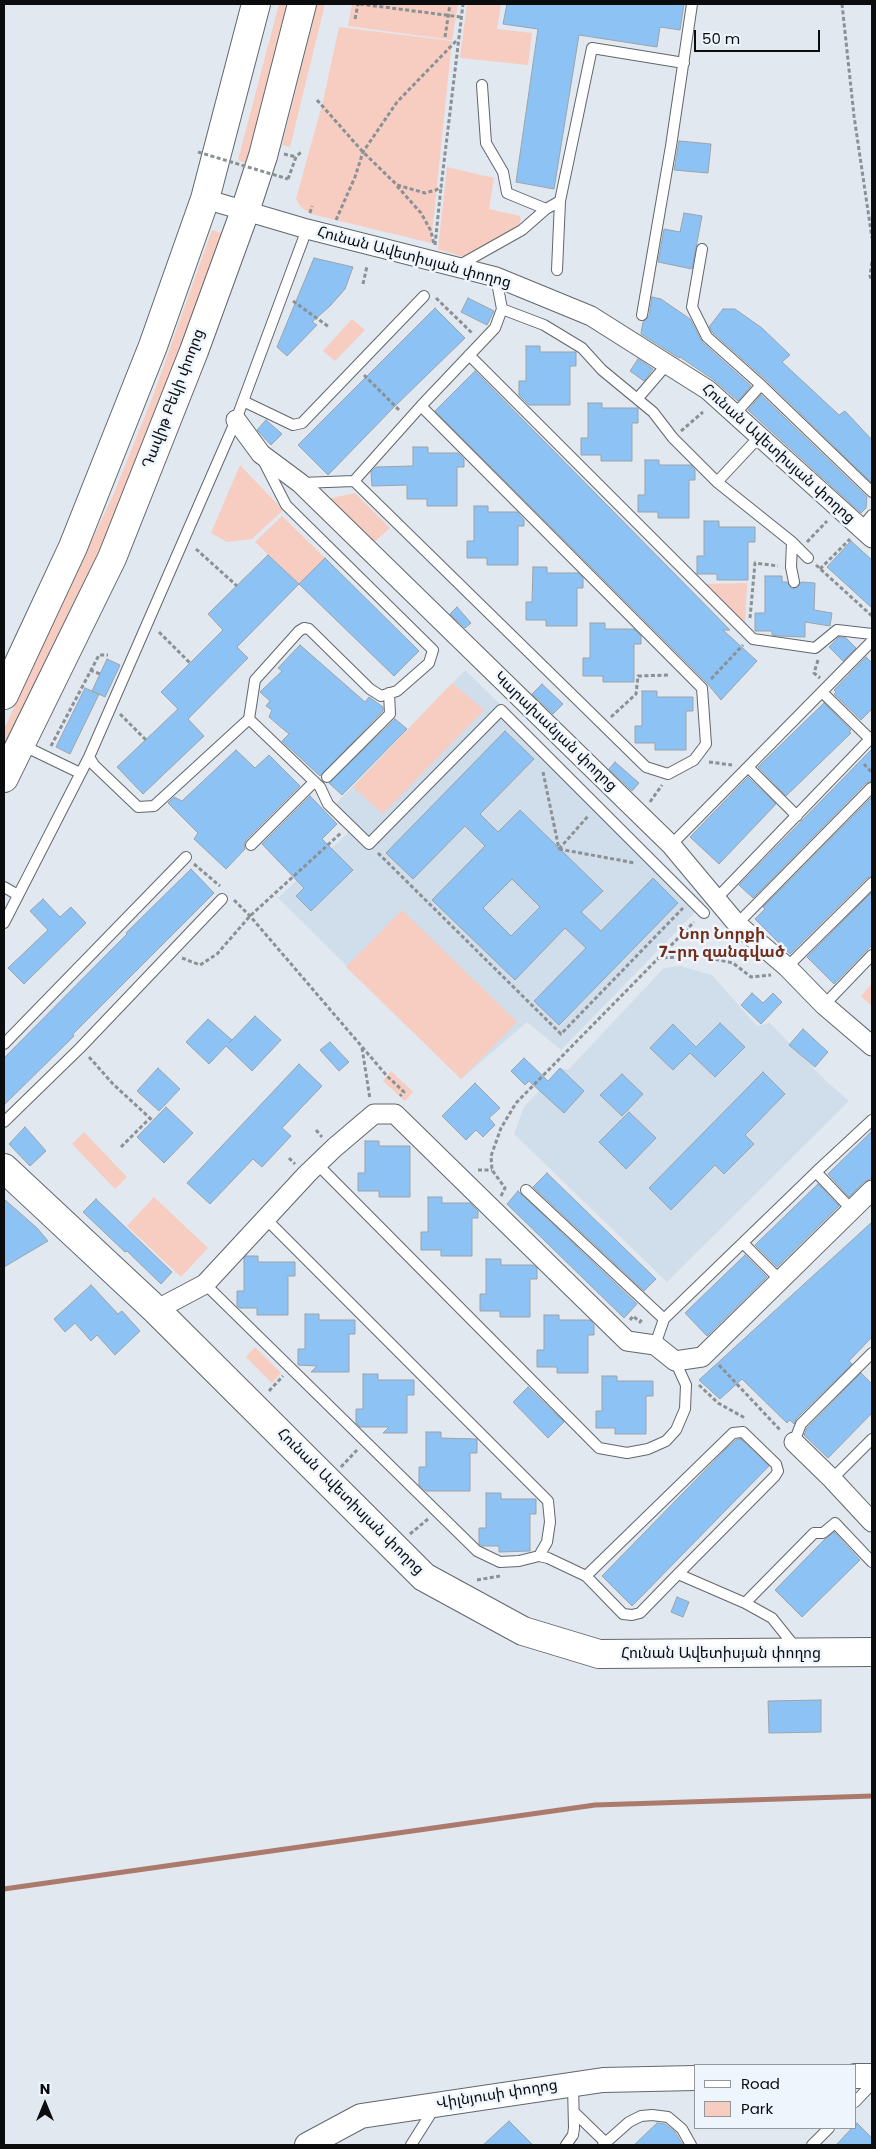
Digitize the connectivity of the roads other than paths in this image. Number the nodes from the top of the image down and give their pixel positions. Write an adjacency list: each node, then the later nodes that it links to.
1 (256, 4): 6 (main road)
2 (302, 4): 9 (main road, Դավիթ Բեկի փողոց)
3 (692, 4): 4 (lane)
4 (684, 63): 7 (lane); 17 (lane)
5 (482, 86): 8 (lane)
6 (205, 199): 9 (street, Հունան Ավետիսյան փողոց); 40 (main road)
7 (560, 201): 8 (lane); 13 (lane)
8 (546, 210): 12 (lane)
9 (245, 211): 10 (street, Հունան Ավետիսյան փողոց); 43 (main road, Դավիթ Բեկի փողոց)
10 (307, 229): 12 (street, Հունան Ավետիսյան փողոց); 22 (lane)
11 (702, 249): 20 (lane)
12 (457, 267): 14 (street, Հունան Ավետիսյան փողոց)
13 (557, 270)
14 (496, 277): 16 (lane); 19 (street, Հունան Ավետիսյան փողոց)
15 (424, 296): 22 (lane)
16 (502, 308): 18 (lane); 21 (lane)
17 (642, 315)
18 (470, 355): 23 (lane); 36 (lane)
19 (668, 363): 21 (lane); 24 (street, Հունան Ավետիսյան փողոց)
20 (761, 385): 24 (lane); 31 (lane)
21 (638, 398): 29 (lane)
22 (243, 401): 25 (lane)
23 (421, 406): 28 (lane); 28 (lane)
24 (735, 414): 26 (street, Հունան Ավետիսյան փողոց)
25 (236, 420): 27 (street, Կարախանյան փողոց); 44 (lane)
26 (760, 436): 29 (lane); 32 (street, Հունան Ավետիսյան փողոց)
27 (261, 454): 30 (street, Կարախանյան փողոց); 39 (lane)
28 (354, 481): 30 (lane)
29 (717, 482): 33 (lane)
30 (300, 483): 53 (street, Կարախանյան փողոց)
31 (872, 492)
32 (868, 527)
33 (796, 546): 34 (lane); 35 (lane)
34 (808, 558)
35 (794, 582)
36 (872, 634)
37 (872, 640): 38 (lane)
38 (822, 692): 42 (lane); 45 (lane)
39 (389, 693): 41 (lane); 47 (lane)
40 (4, 695)
41 (249, 718): 44 (lane); 49 (lane)
42 (871, 738): 51 (lane)
43 (21, 745): 46 (lane); 48 (main road, Դավիթ Բեկի փողոց)
44 (89, 757): 46 (lane)
45 (748, 767): 51 (lane); 53 (lane)
46 (80, 773): 57 (lane)
47 (327, 777)
48 (4, 778)
49 (314, 782): 52 (lane); 60 (lane)
50 (871, 788): 62 (lane)
51 (798, 816): 59 (lane)
52 (251, 845)
53 (671, 845): 59 (street, Կարախանյան փողոց)
54 (186, 857): 66 (lane)
55 (872, 883): 64 (lane)
56 (4, 887): 57 (lane)
57 (18, 895): 61 (lane)
58 (224, 896): 69 (lane)
59 (717, 898): 62 (street, Կարախանյան փողոց)
60 (704, 913)
61 (4, 923)
62 (737, 924): 64 (street, Կարախանյան փողոց)
63 (872, 955): 65 (lane)
64 (787, 967): 65 (street, Կարախանյան փողոց)
65 (824, 1004): 67 (street, Կարախանյան փողոց)
66 (4, 1044)
67 (872, 1046)
68 (872, 1120): 72 (lane)
69 (4, 1122)
70 (317, 1164): 76 (street); 82 (street); 84 (lane)
71 (4, 1168): 80 (main road, Հունան Ավետիսյան փողոց)
72 (816, 1172): 75 (lane); 77 (lane)
73 (526, 1190): 81 (lane)
74 (872, 1190): 75 (street)
75 (853, 1211): 78 (street)
76 (266, 1220): 79 (street); 89 (lane)
77 (743, 1243): 78 (lane); 81 (lane)
78 (780, 1279): 84 (street)
79 (205, 1284): 80 (street); 89 (lane)
80 (156, 1310): 95 (main road, Հունան Ավետիսյան փողոց)
81 (664, 1319): 82 (lane)
82 (655, 1345): 84 (street)
83 (872, 1353): 85 (lane)
84 (675, 1361)
85 (787, 1437): 87 (street)
86 (872, 1439): 87 (lane)
87 (832, 1479): 88 (street)
88 (872, 1522)
89 (540, 1556): 92 (lane)
90 (872, 1562): 93 (lane)
91 (678, 1574): 92 (lane); 92 (lane); 93 (lane)
92 (586, 1576)
93 (745, 1603): 95 (lane)
94 (872, 1652): 95 (main road, Հունան Ավետիսյան փողոց)
95 (800, 1654)
96 (856, 2076): 97 (street)
97 (872, 2076)
98 (694, 2078): 99 (street, Վիլնյուսի փողոց)
99 (573, 2084): 102 (street, Վիլնյուսի փողոց); 103 (lane)
100 (872, 2084): 101 (lane)
101 (856, 2101)
102 (437, 2104): 106 (street, Վիլնյուսի փողոց); 107 (lane)
103 (574, 2112): 105 (lane); 108 (lane)
104 (828, 2129): 110 (lane)
105 (604, 2144): 109 (lane)
106 (307, 2145)
107 (411, 2145)
108 (566, 2145)
109 (691, 2145)
110 (812, 2145)

